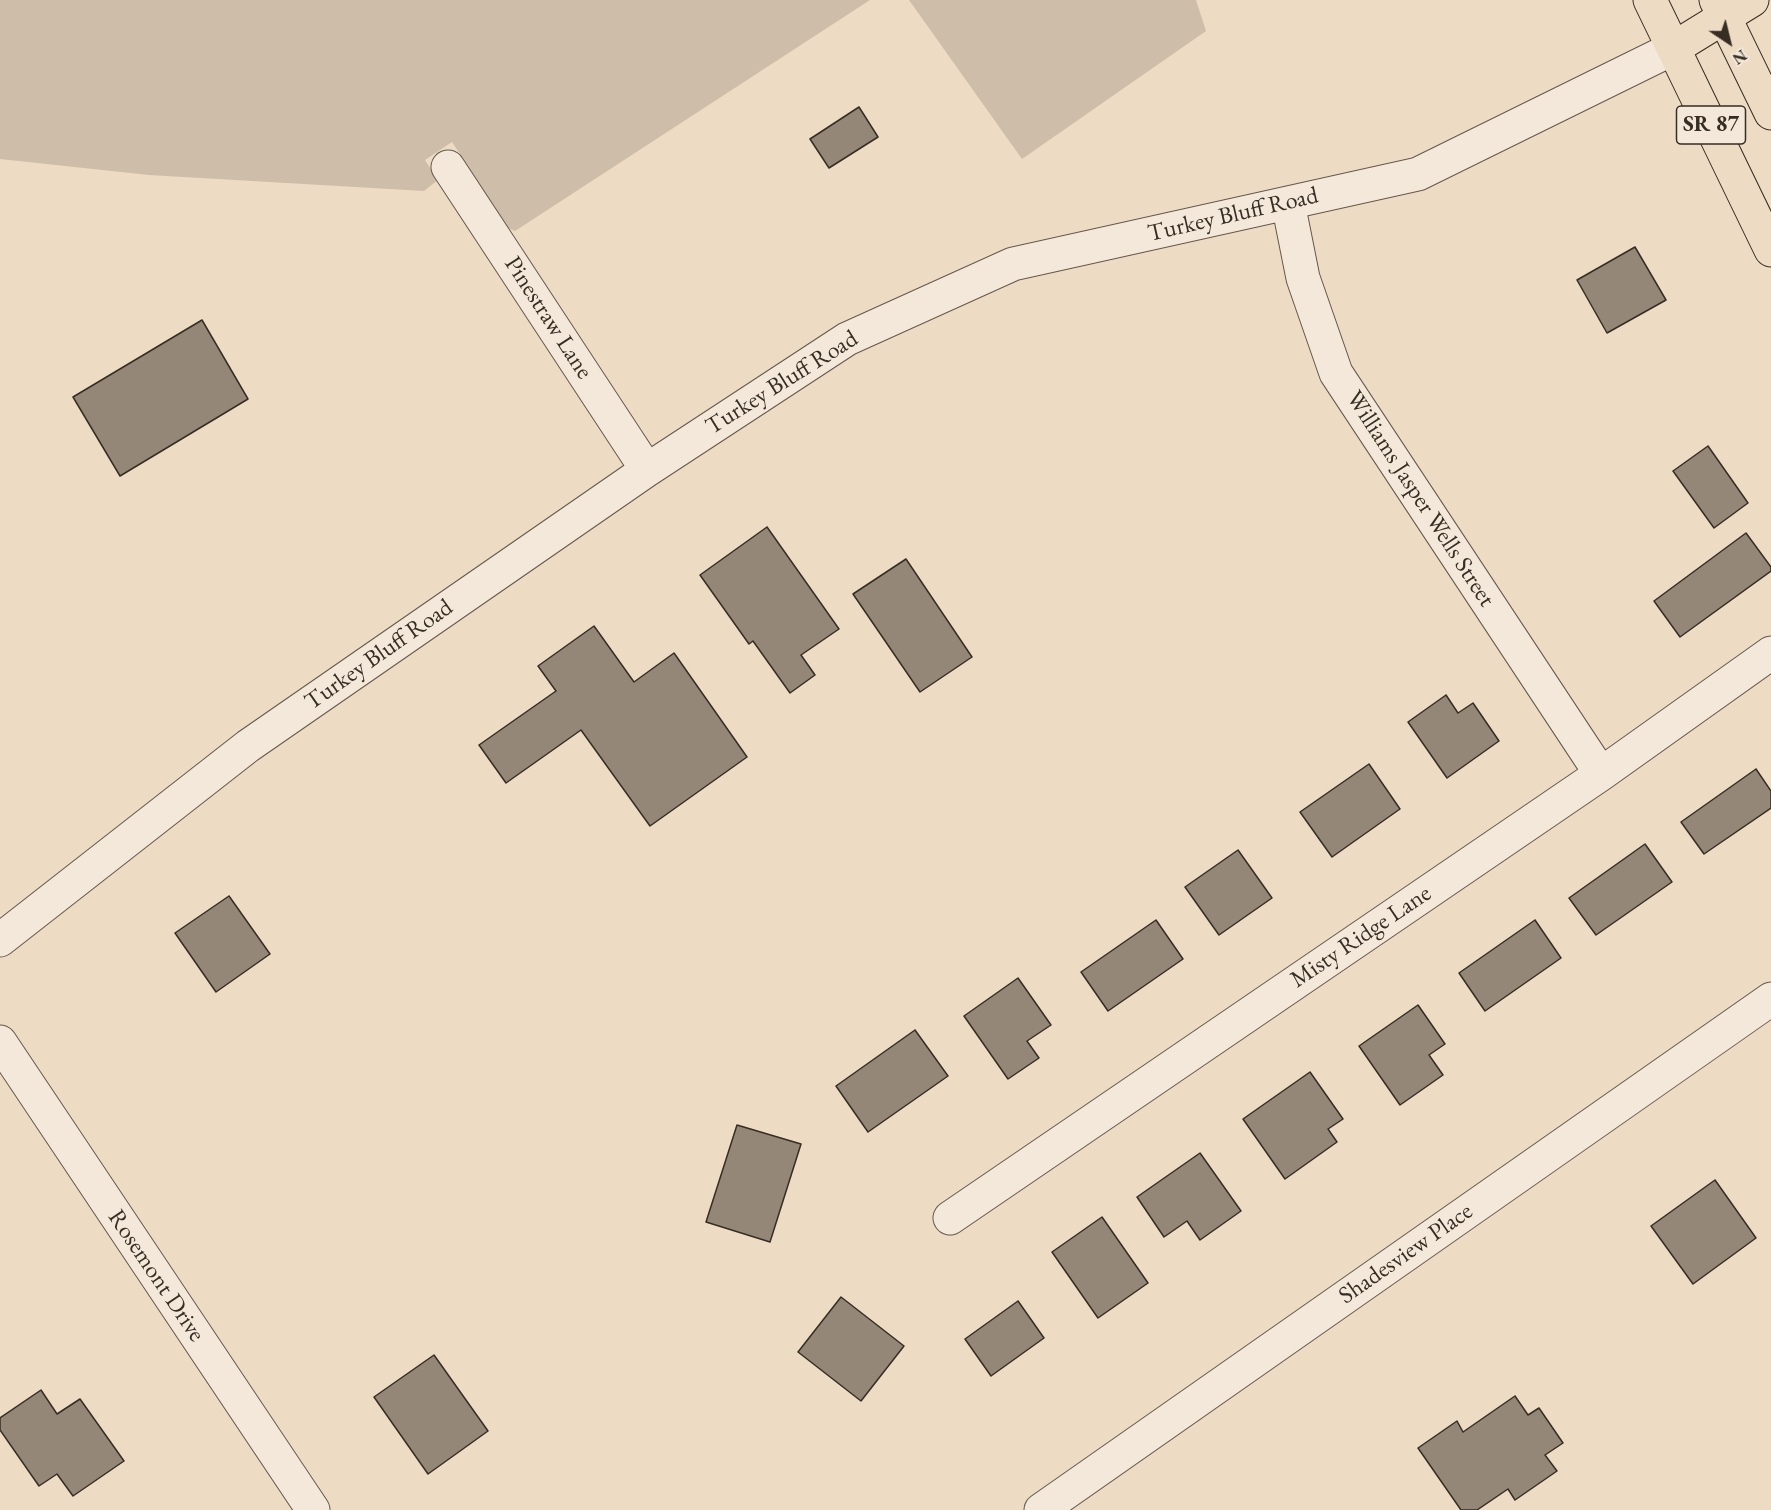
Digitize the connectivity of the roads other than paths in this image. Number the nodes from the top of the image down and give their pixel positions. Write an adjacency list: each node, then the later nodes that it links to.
1 (1650, 0): 4 (main road, SR 87)
2 (1752, 0): 3 (main road)
3 (1720, 8): 4 (main road); 5 (main road, SR 87)
4 (1674, 48): 7 (street, Turkey Bluff Road); 8 (main road, SR 87)
5 (1771, 113)
6 (448, 167): 9 (street, Pinestraw Lane)
7 (1288, 203): 9 (street, Turkey Bluff Road); 11 (street, Williams Jasper Wells Street)
8 (1771, 250)
9 (647, 470): 12 (street, Turkey Bluff Road)
10 (1771, 653): 11 (street, Misty Ridge Lane)
11 (1600, 774): 15 (street, Misty Ridge Lane)
12 (0, 940)
13 (1771, 999): 17 (street, Shadesview Place)
14 (0, 1042): 16 (street, Rosemont Drive)
15 (950, 1218)
16 (313, 1510)
17 (1041, 1510)

